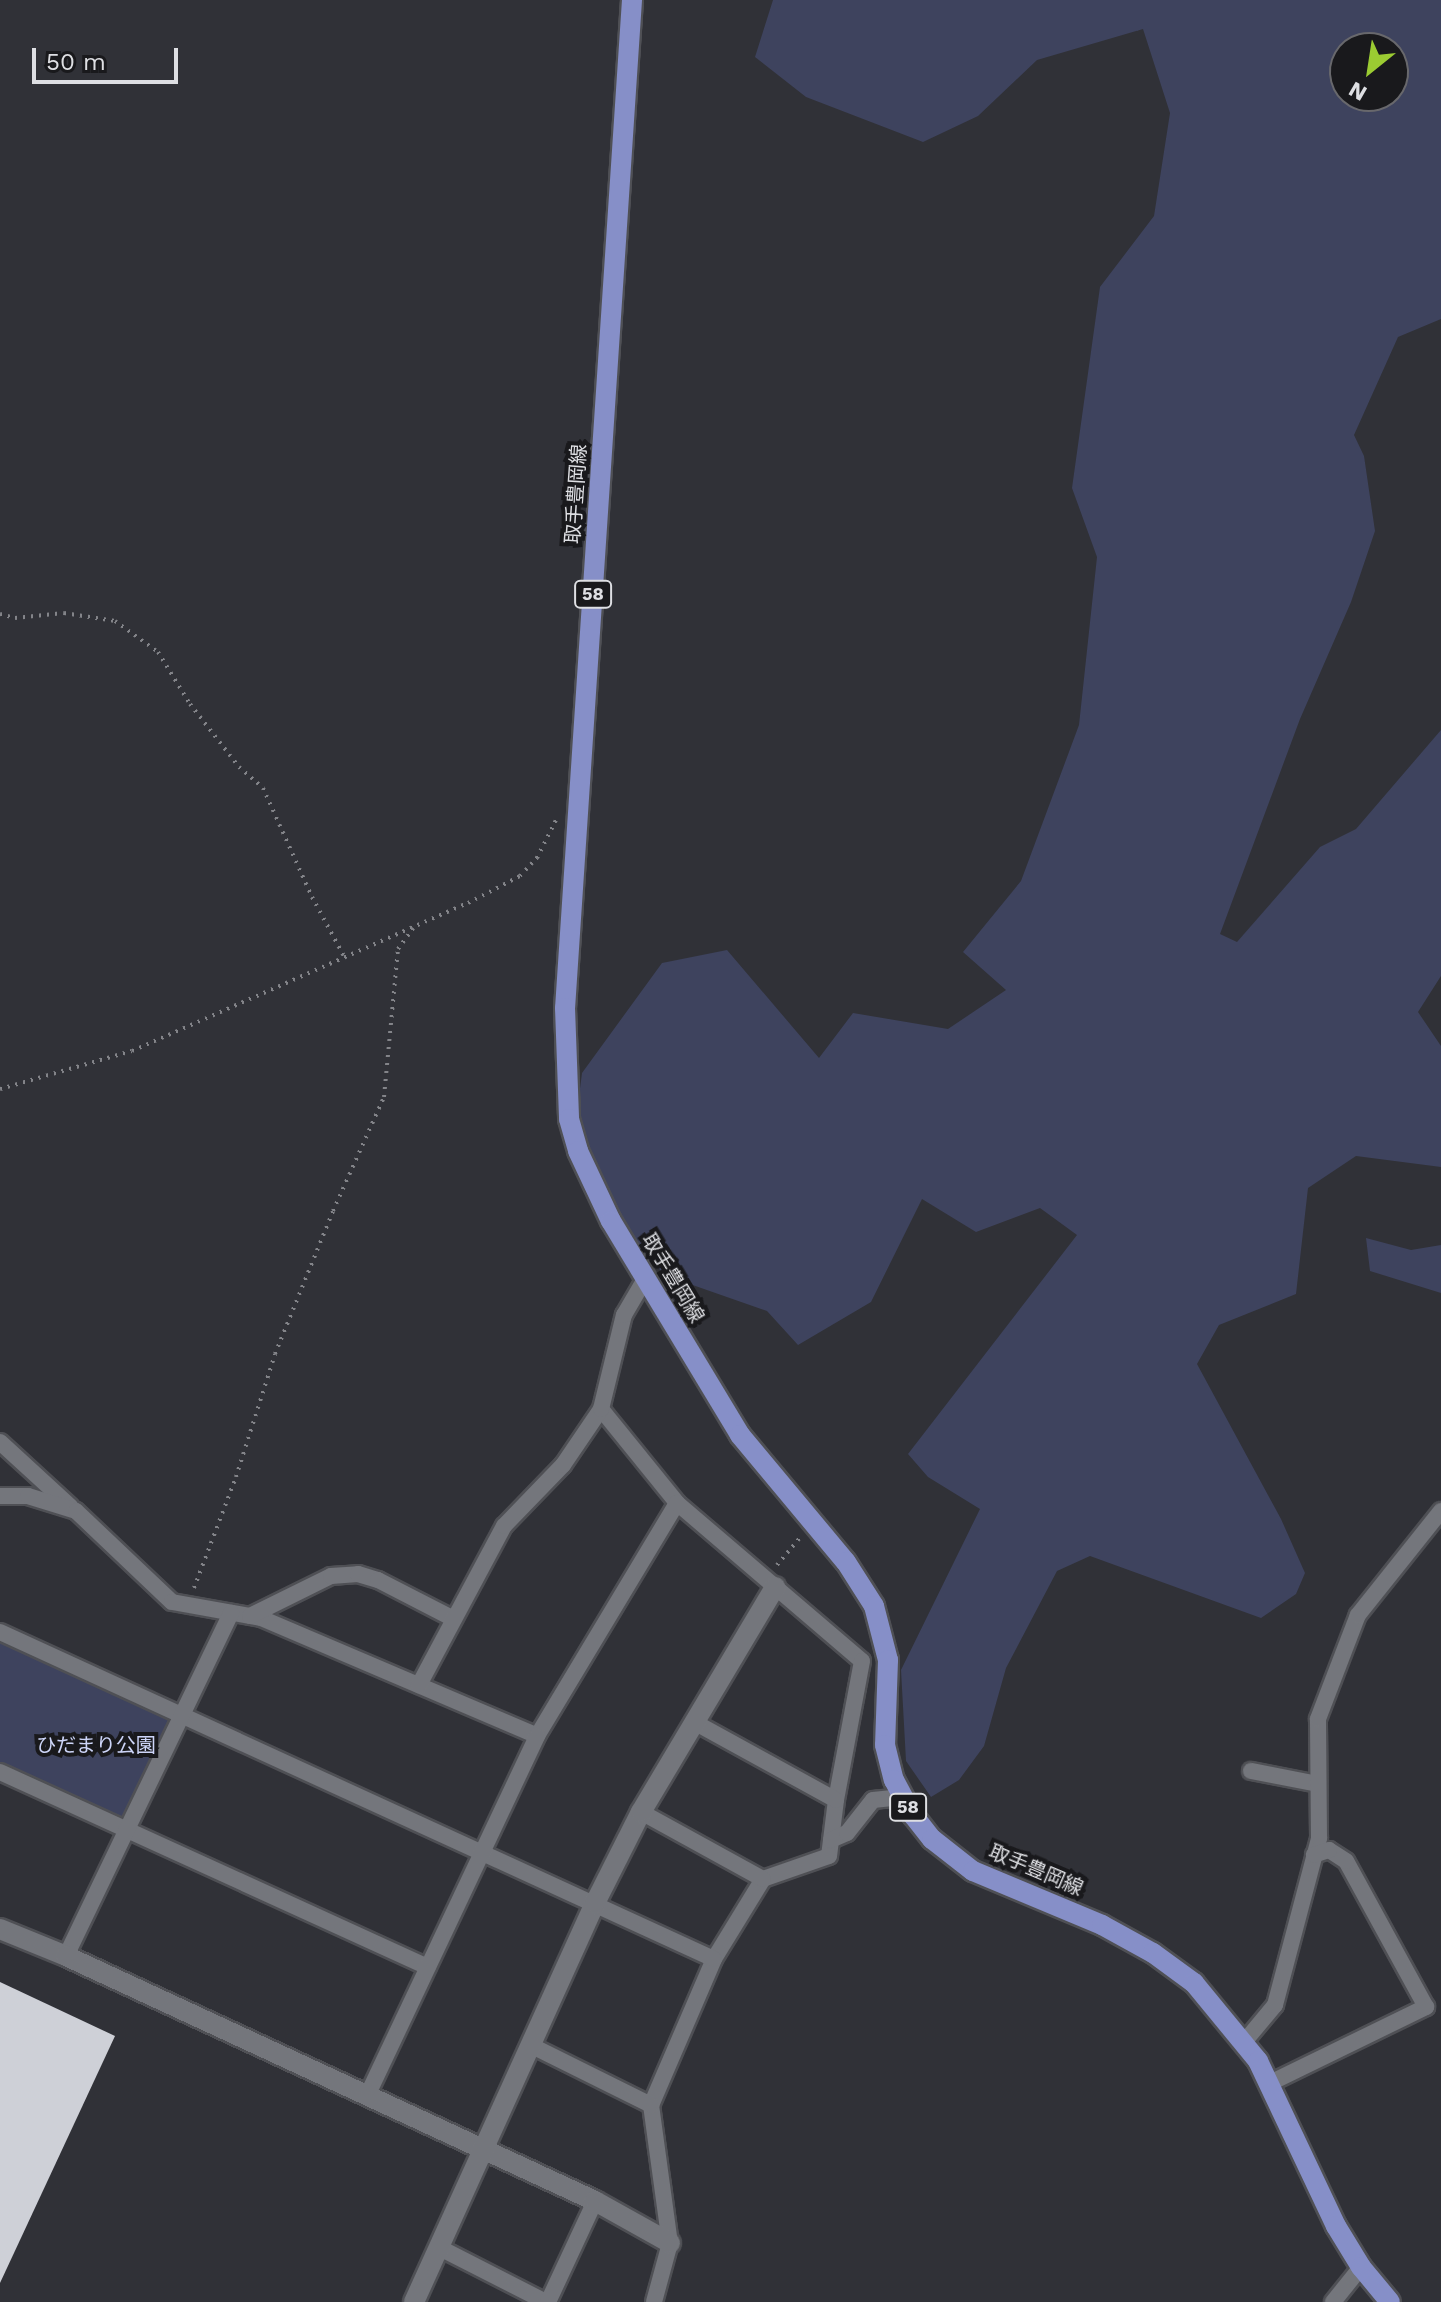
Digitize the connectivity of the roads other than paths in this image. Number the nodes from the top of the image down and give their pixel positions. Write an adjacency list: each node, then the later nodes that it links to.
1 (632, 0): 2 (main road, 取手豊岡線 / 58)
2 (645, 1279): 3 (street); 21 (main road, 取手豊岡線 / 58)
3 (601, 1409): 6 (street); 12 (street)
4 (0, 1442): 7 (street)
5 (0, 1496): 7 (street)
6 (677, 1503): 9 (street); 17 (street)
7 (76, 1511): 10 (street)
8 (1441, 1511): 20 (street)
9 (770, 1583): 16 (street); 22 (street)
10 (231, 1613): 11 (street); 15 (street)
11 (250, 1616): 12 (street); 14 (street)
12 (454, 1619): 14 (street)
13 (0, 1632): 15 (street)
14 (419, 1685): 17 (street)
15 (183, 1713): 24 (street); 26 (street)
16 (694, 1722): 22 (street); 23 (street)
17 (537, 1736): 26 (street)
18 (1251, 1771): 20 (street)
19 (0, 1772): 24 (street)
20 (1318, 1784): 27 (street)
21 (902, 1797): 25 (street); 34 (main road, 取手豊岡線 / 58)
22 (836, 1800): 25 (street)
23 (641, 1812): 28 (street); 29 (street)
24 (128, 1831): 31 (street); 33 (street)
25 (831, 1840): 28 (street)
26 (483, 1850): 29 (street); 33 (street)
27 (1314, 1855): 34 (street); 36 (street)
28 (763, 1879): 32 (street)
29 (595, 1903): 32 (street); 35 (street)
30 (0, 1929): 31 (street)
31 (66, 1956): 37 (street)
32 (714, 1959): 38 (street)
33 (428, 1967): 37 (street)
34 (1245, 2041): 36 (main road, 取手豊岡線 / 58)
35 (532, 2046): 38 (street); 39 (street)
36 (1270, 2083): 43 (main road, 取手豊岡線 / 58)
37 (367, 2096): 39 (street)
38 (651, 2105): 41 (street)
39 (485, 2151): 40 (street); 42 (street)
40 (595, 2201): 41 (street); 45 (street)
41 (670, 2243): 46 (street)
42 (440, 2248): 44 (street); 45 (street)
43 (1361, 2267): 47 (street); 48 (main road, 取手豊岡線 / 58)
44 (414, 2302)
45 (547, 2302)
46 (654, 2302)
47 (1333, 2302)
48 (1390, 2302)

